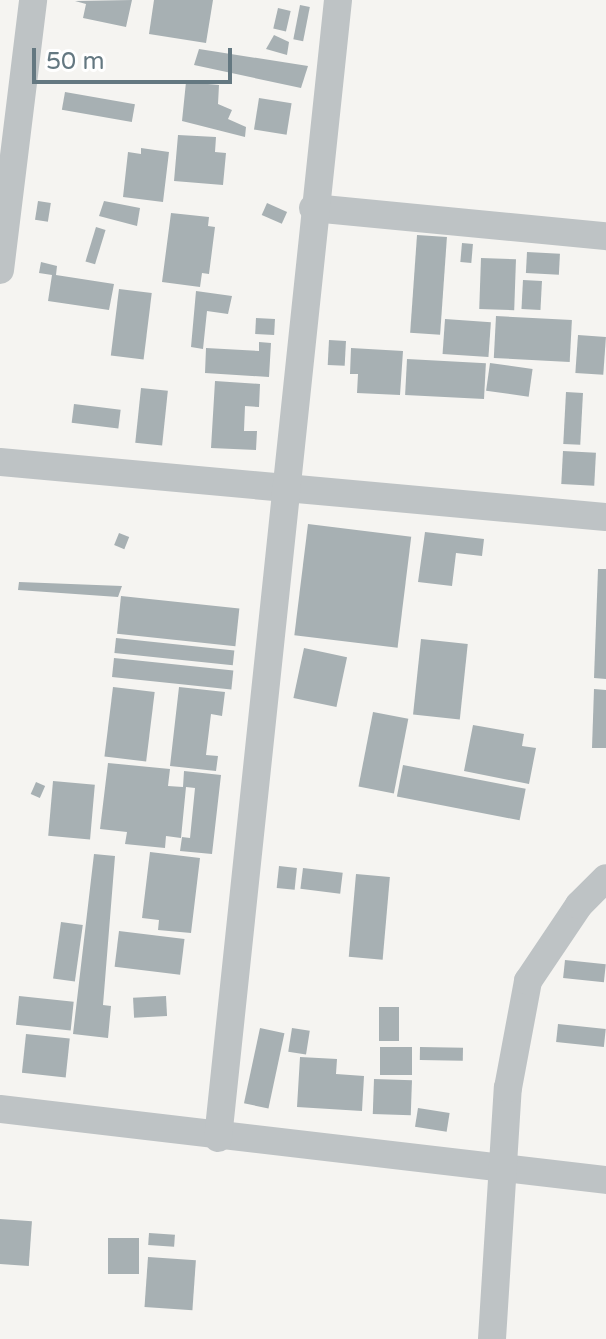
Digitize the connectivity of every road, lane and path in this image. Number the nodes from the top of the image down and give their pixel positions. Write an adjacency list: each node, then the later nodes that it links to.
1 (33, 0): 5 (street)
2 (338, 0): 3 (street)
3 (313, 208): 4 (street); 7 (street)
4 (606, 236)
5 (0, 270)
6 (0, 462): 7 (street)
7 (283, 485): 8 (street); 11 (street)
8 (606, 517)
9 (606, 878): 12 (street)
10 (0, 1109): 11 (street)
11 (218, 1138): 12 (street)
12 (502, 1171): 13 (street); 14 (street)
13 (606, 1180)
14 (492, 1339)

